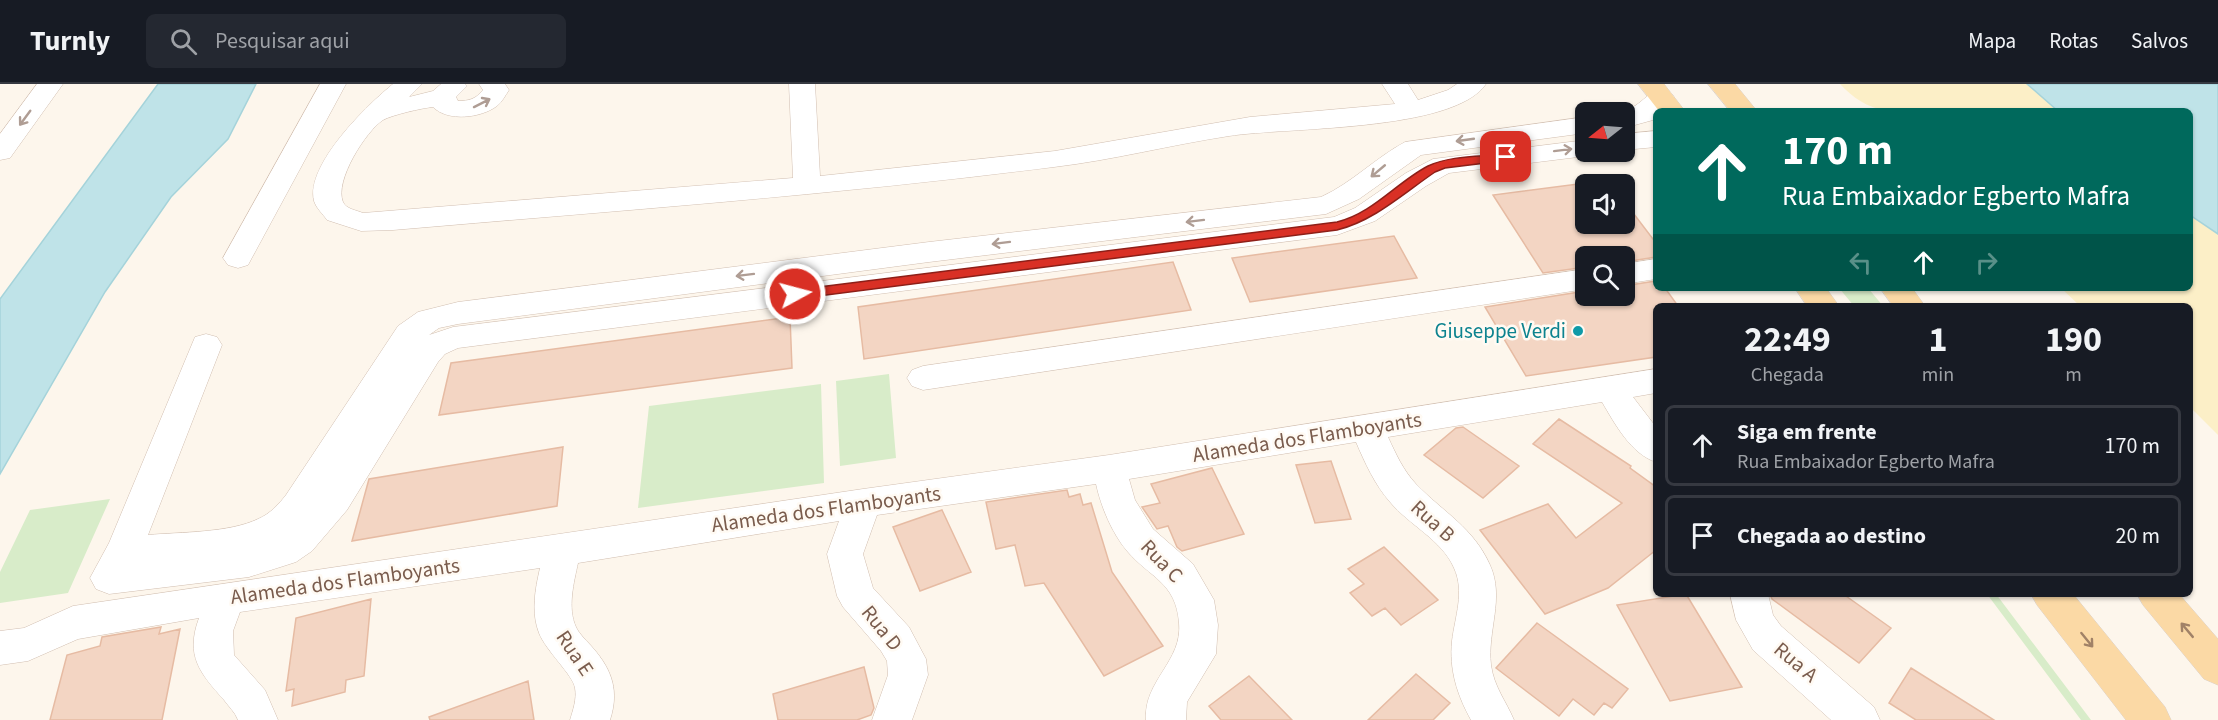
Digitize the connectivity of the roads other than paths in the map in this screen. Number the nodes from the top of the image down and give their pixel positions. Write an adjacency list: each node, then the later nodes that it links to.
1 (50, 84): 16 (street, one-way to 16)
2 (492, 84): 7 (street, one-way to 2)
3 (802, 84): 18 (street)
4 (1395, 84): 11 (street)
5 (1473, 84): 11 (street)
6 (1721, 84): 10 (main road)
7 (426, 92): 9 (street); 12 (street)
8 (1661, 97): 14 (street)
9 (323, 101): 12 (street); 21 (street)
10 (1741, 108)
11 (1412, 111): 18 (street)
12 (375, 115): 18 (street)
13 (1575, 127): 17 (street, one-way to 17)
14 (1635, 130)
15 (1575, 149): 17 (street, one-way to 15)
16 (1, 150)
17 (1436, 155): 27 (street)
18 (807, 186)
19 (1653, 254): 20 (street)
20 (1635, 257)
21 (238, 258)
22 (1653, 269): 24 (street)
23 (1575, 270): 28 (street)
24 (1635, 272)
25 (1812, 291): 26 (main road)
26 (1822, 303)
27 (206, 345)
28 (923, 378)
29 (1653, 381): 30 (street, Alameda dos Flamboyants)
30 (1610, 388): 31 (street, Alameda dos Flamboyants); 32 (street)
31 (1367, 429): 33 (street, Alameda dos Flamboyants); 46 (street, Rua B)
32 (1653, 446)
33 (1109, 469): 34 (street, Alameda dos Flamboyants); 45 (street, Rua C)
34 (863, 502): 35 (street, Alameda dos Flamboyants); 44 (street, Rua D)
35 (562, 550): 39 (street, Alameda dos Flamboyants); 43 (street, Rua E)
36 (1750, 597): 47 (street, Rua A)
37 (2052, 597): 48 (main road, one-way to 48)
38 (2159, 597): 41 (main road, one-way to 38)
39 (226, 598): 40 (street, Alameda dos Flamboyants); 42 (street)
40 (9, 652)
41 (2218, 667)
42 (258, 720)
43 (590, 720)
44 (891, 720)
45 (1166, 720)
46 (1494, 720)
47 (1860, 720)
48 (2151, 720)

